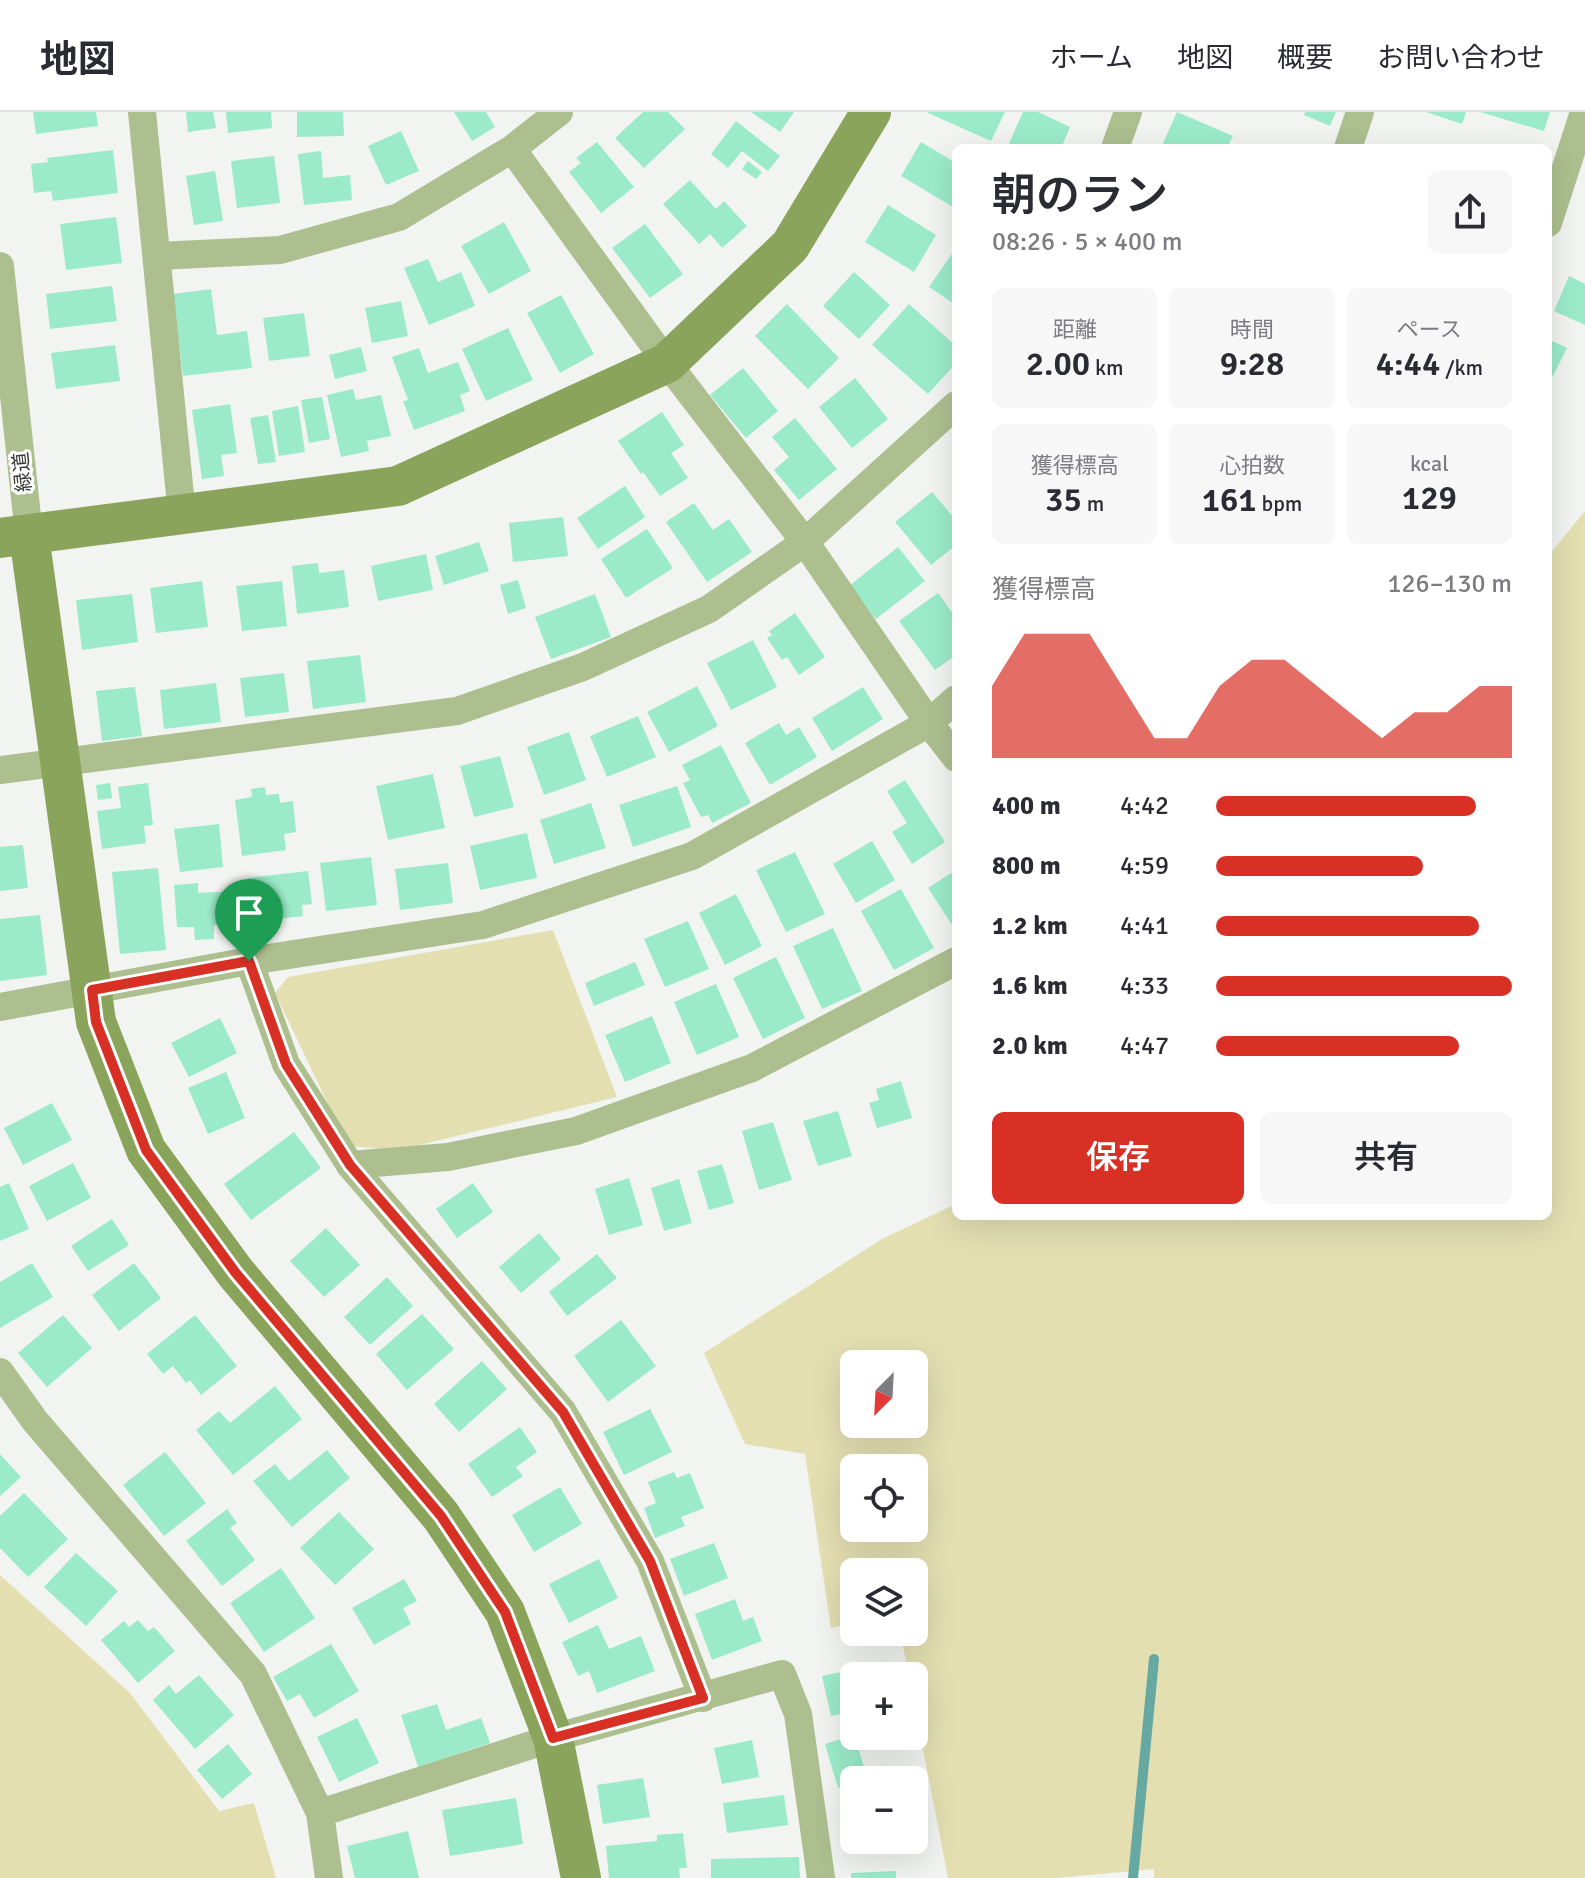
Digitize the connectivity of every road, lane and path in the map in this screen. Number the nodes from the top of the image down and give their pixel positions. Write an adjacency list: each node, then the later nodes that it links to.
1 (142, 112): 11 (street)
2 (559, 112): 9 (street)
3 (871, 112): 13 (street)
4 (1128, 112): 7 (street)
5 (1360, 112): 8 (street)
6 (1584, 112): 10 (street)
7 (1123, 144)
8 (1349, 144)
9 (512, 149): 11 (street); 13 (street)
10 (1552, 211)
11 (158, 256): 15 (street)
12 (0, 266): 16 (street, 緑道)
13 (667, 363): 15 (street); 17 (street)
14 (952, 409): 17 (street)
15 (182, 515): 16 (street)
16 (14, 537): 21 (street)
17 (805, 542): 19 (street); 21 (street)
18 (952, 703): 19 (street)
19 (929, 723): 20 (street); 23 (street)
20 (952, 753)
21 (61, 763): 22 (street); 25 (street)
22 (0, 770)
23 (249, 961): 25 (street); 27 (street)
24 (952, 963): 27 (street)
25 (92, 990): 26 (street); 30 (street)
26 (0, 1007)
27 (350, 1165): 29 (street)
28 (0, 1372): 31 (street)
29 (703, 1698): 30 (street); 34 (street)
30 (553, 1738): 31 (street); 33 (street)
31 (320, 1813): 32 (street)
32 (329, 1878)
33 (581, 1878)
34 (821, 1878)

